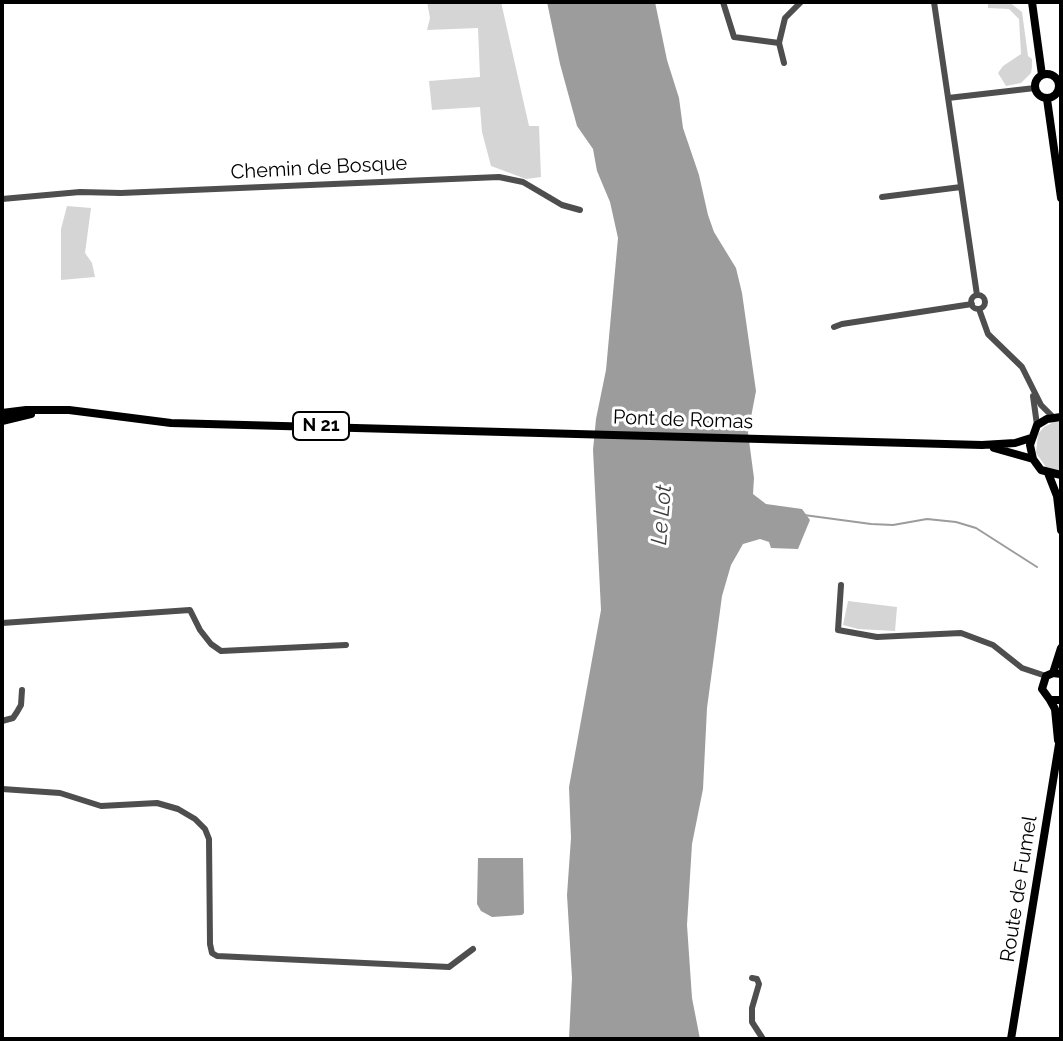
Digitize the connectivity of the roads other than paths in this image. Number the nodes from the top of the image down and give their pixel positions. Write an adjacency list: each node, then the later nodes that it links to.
1 (723, 2): 5 (street)
2 (801, 2): 5 (street)
3 (934, 2): 10 (street)
4 (1032, 2): 7 (main road)
5 (779, 43): 6 (street)
6 (784, 63)
7 (1042, 75): 8 (main road); 9 (main road)
8 (1060, 86): 11 (main road)
9 (1035, 88): 10 (street); 11 (main road)
10 (948, 98): 13 (street)
11 (1047, 99): 12 (main road)
12 (1058, 160): 15 (main road)
13 (961, 187): 14 (street); 18 (street)
14 (882, 197)
15 (1061, 198)
16 (2, 199): 17 (street, Chemin de Bosque)
17 (580, 210)
18 (977, 295): 19 (street); 20 (street)
19 (972, 304): 20 (street); 21 (street)
20 (979, 309): 22 (street)
21 (834, 327)
22 (1032, 388): 25 (street); 27 (street)
23 (51, 410): 24 (main road, N 21); 26 (main road, N 21); 29 (main road, Pont de Romas / N 21)
24 (2, 413)
25 (1059, 416): 27 (main road)
26 (2, 421)
27 (1037, 425): 28 (main road)
28 (1031, 438): 29 (main road, N 21); 30 (main road)
29 (982, 445): 30 (main road, N 21)
30 (1033, 459): 31 (main road)
31 (1048, 473): 32 (main road); 33 (main road)
32 (1061, 475)
33 (1061, 530)
34 (841, 585): 38 (street)
35 (2, 623): 36 (street)
36 (346, 645)
37 (1061, 648): 38 (main road)
38 (1050, 677): 40 (main road, Route de Fumel)
39 (22, 690): 42 (street)
40 (1050, 700): 41 (main road); 44 (main road, Route de Fumel)
41 (1061, 700)
42 (2, 721)
43 (1061, 732): 44 (main road, Route de Fumel)
44 (1059, 745): 49 (main road, Route de Fumel)
45 (2, 789): 46 (street)
46 (473, 949)
47 (752, 978): 48 (street)
48 (763, 1039)
49 (1011, 1039)

